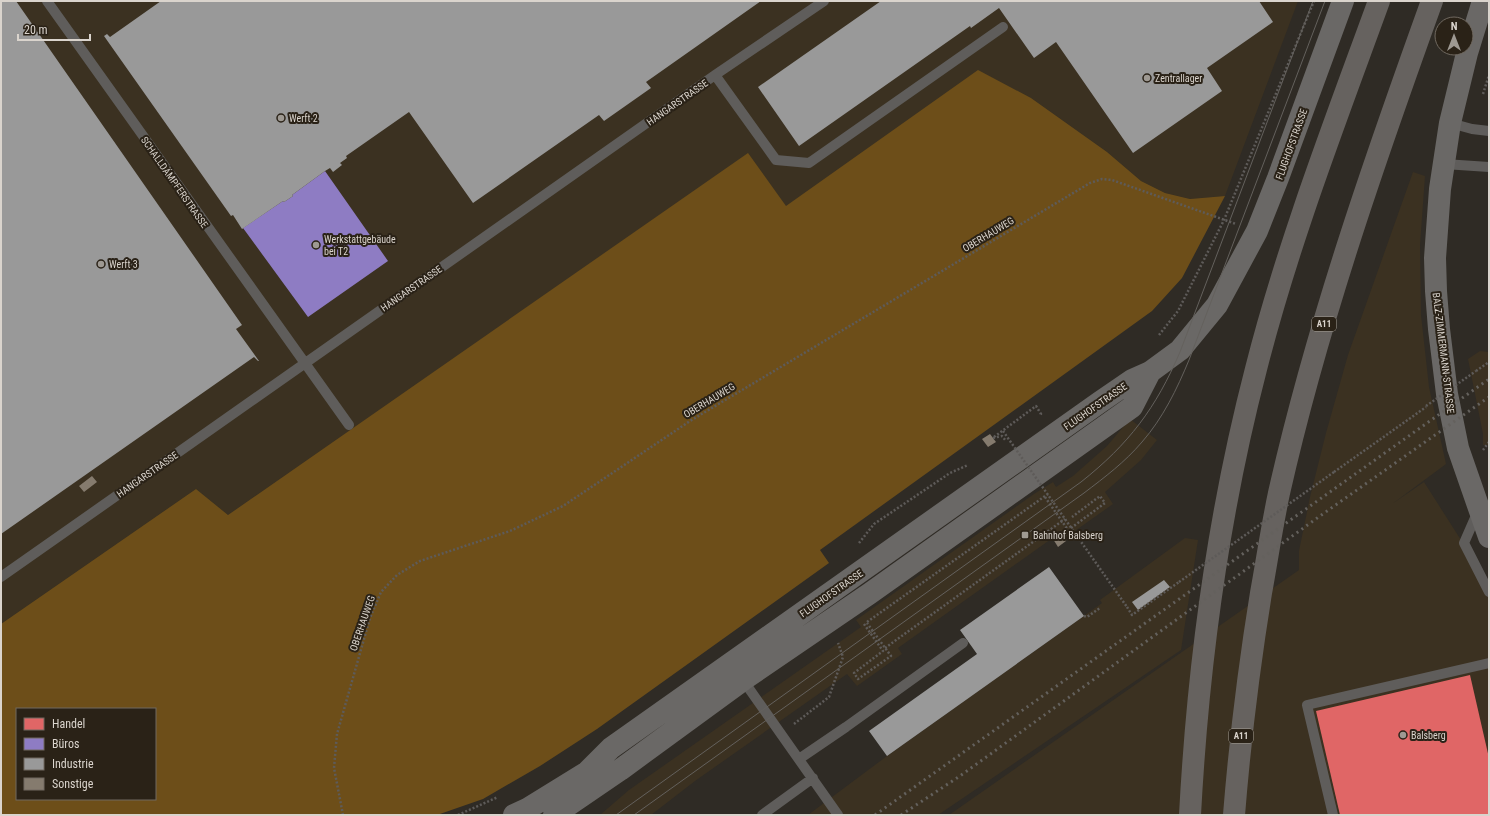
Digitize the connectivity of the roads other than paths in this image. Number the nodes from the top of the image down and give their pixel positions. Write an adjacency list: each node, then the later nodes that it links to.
1 (47, 1): 13 (lane, SCHALLDÄMPFERSTRASSE)
2 (824, 1): 8 (lane, HANGARSTRASSE)
3 (1343, 1): 14 (main road, FLUGHOFSTRASSE)
4 (1380, 1): 29 (highway)
5 (1432, 1): 30 (highway, A11)
6 (1483, 1): 9 (main road, BALZ-ZIMMERMANN-STRASSE)
7 (1003, 27): 8 (lane)
8 (715, 75): 13 (lane, HANGARSTRASSE)
9 (1450, 123): 10 (lane); 11 (main road, BALZ-ZIMMERMANN-STRASSE)
10 (1489, 131)
11 (1444, 164): 12 (lane); 16 (main road, BALZ-ZIMMERMANN-STRASSE)
12 (1489, 167)
13 (304, 363): 15 (lane, SCHALLDÄMPFERSTRASSE); 18 (lane, HANGARSTRASSE)
14 (1150, 372): 22 (main road, FLUGHOFSTRASSE); 25 (main road, FLUGHOFSTRASSE)
15 (349, 425)
16 (1479, 509): 17 (main road, BALZ-ZIMMERMANN-STRASSE); 19 (lane)
17 (1489, 537)
18 (1, 577)
19 (1489, 592)
20 (963, 643): 23 (lane)
21 (1489, 662): 31 (lane)
22 (743, 680): 23 (lane); 26 (main road, FLUGHOFSTRASSE)
23 (799, 759): 24 (lane)
24 (812, 778): 27 (lane); 28 (lane)
25 (514, 815)
26 (554, 815)
27 (762, 815)
28 (838, 815)
29 (1190, 815)
30 (1234, 815)
31 (1333, 815)

